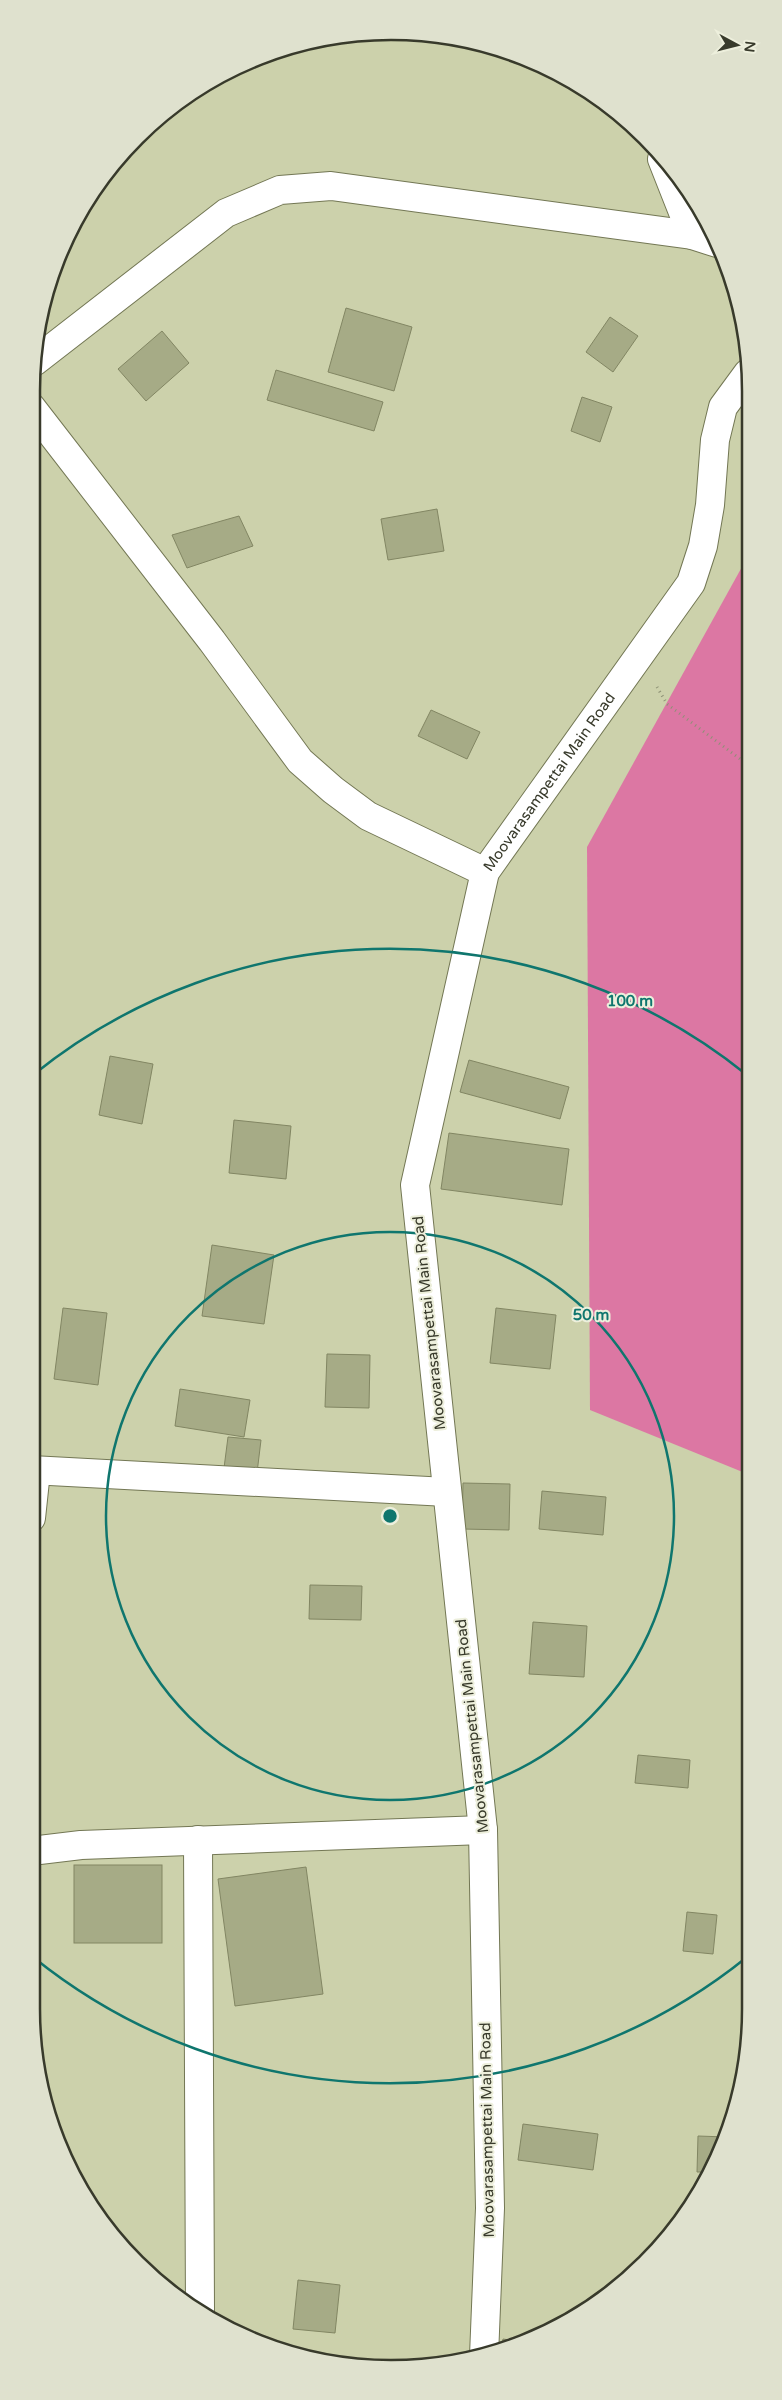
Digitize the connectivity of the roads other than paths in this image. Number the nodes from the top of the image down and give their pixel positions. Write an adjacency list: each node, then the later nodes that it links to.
1 (679, 190): 2 (street)
2 (705, 239): 3 (street)
3 (42, 356)
4 (742, 382): 6 (street, Moovarasampettai Main Road)
5 (40, 419): 6 (street)
6 (485, 872): 8 (street, Moovarasampettai Main Road)
7 (40, 1471): 8 (street)
8 (447, 1492): 9 (street, Moovarasampettai Main Road)
9 (483, 1830): 10 (street); 13 (street, Moovarasampettai Main Road)
10 (198, 1840): 11 (street); 12 (street)
11 (40, 1850)
12 (200, 2304)
13 (484, 2347)

